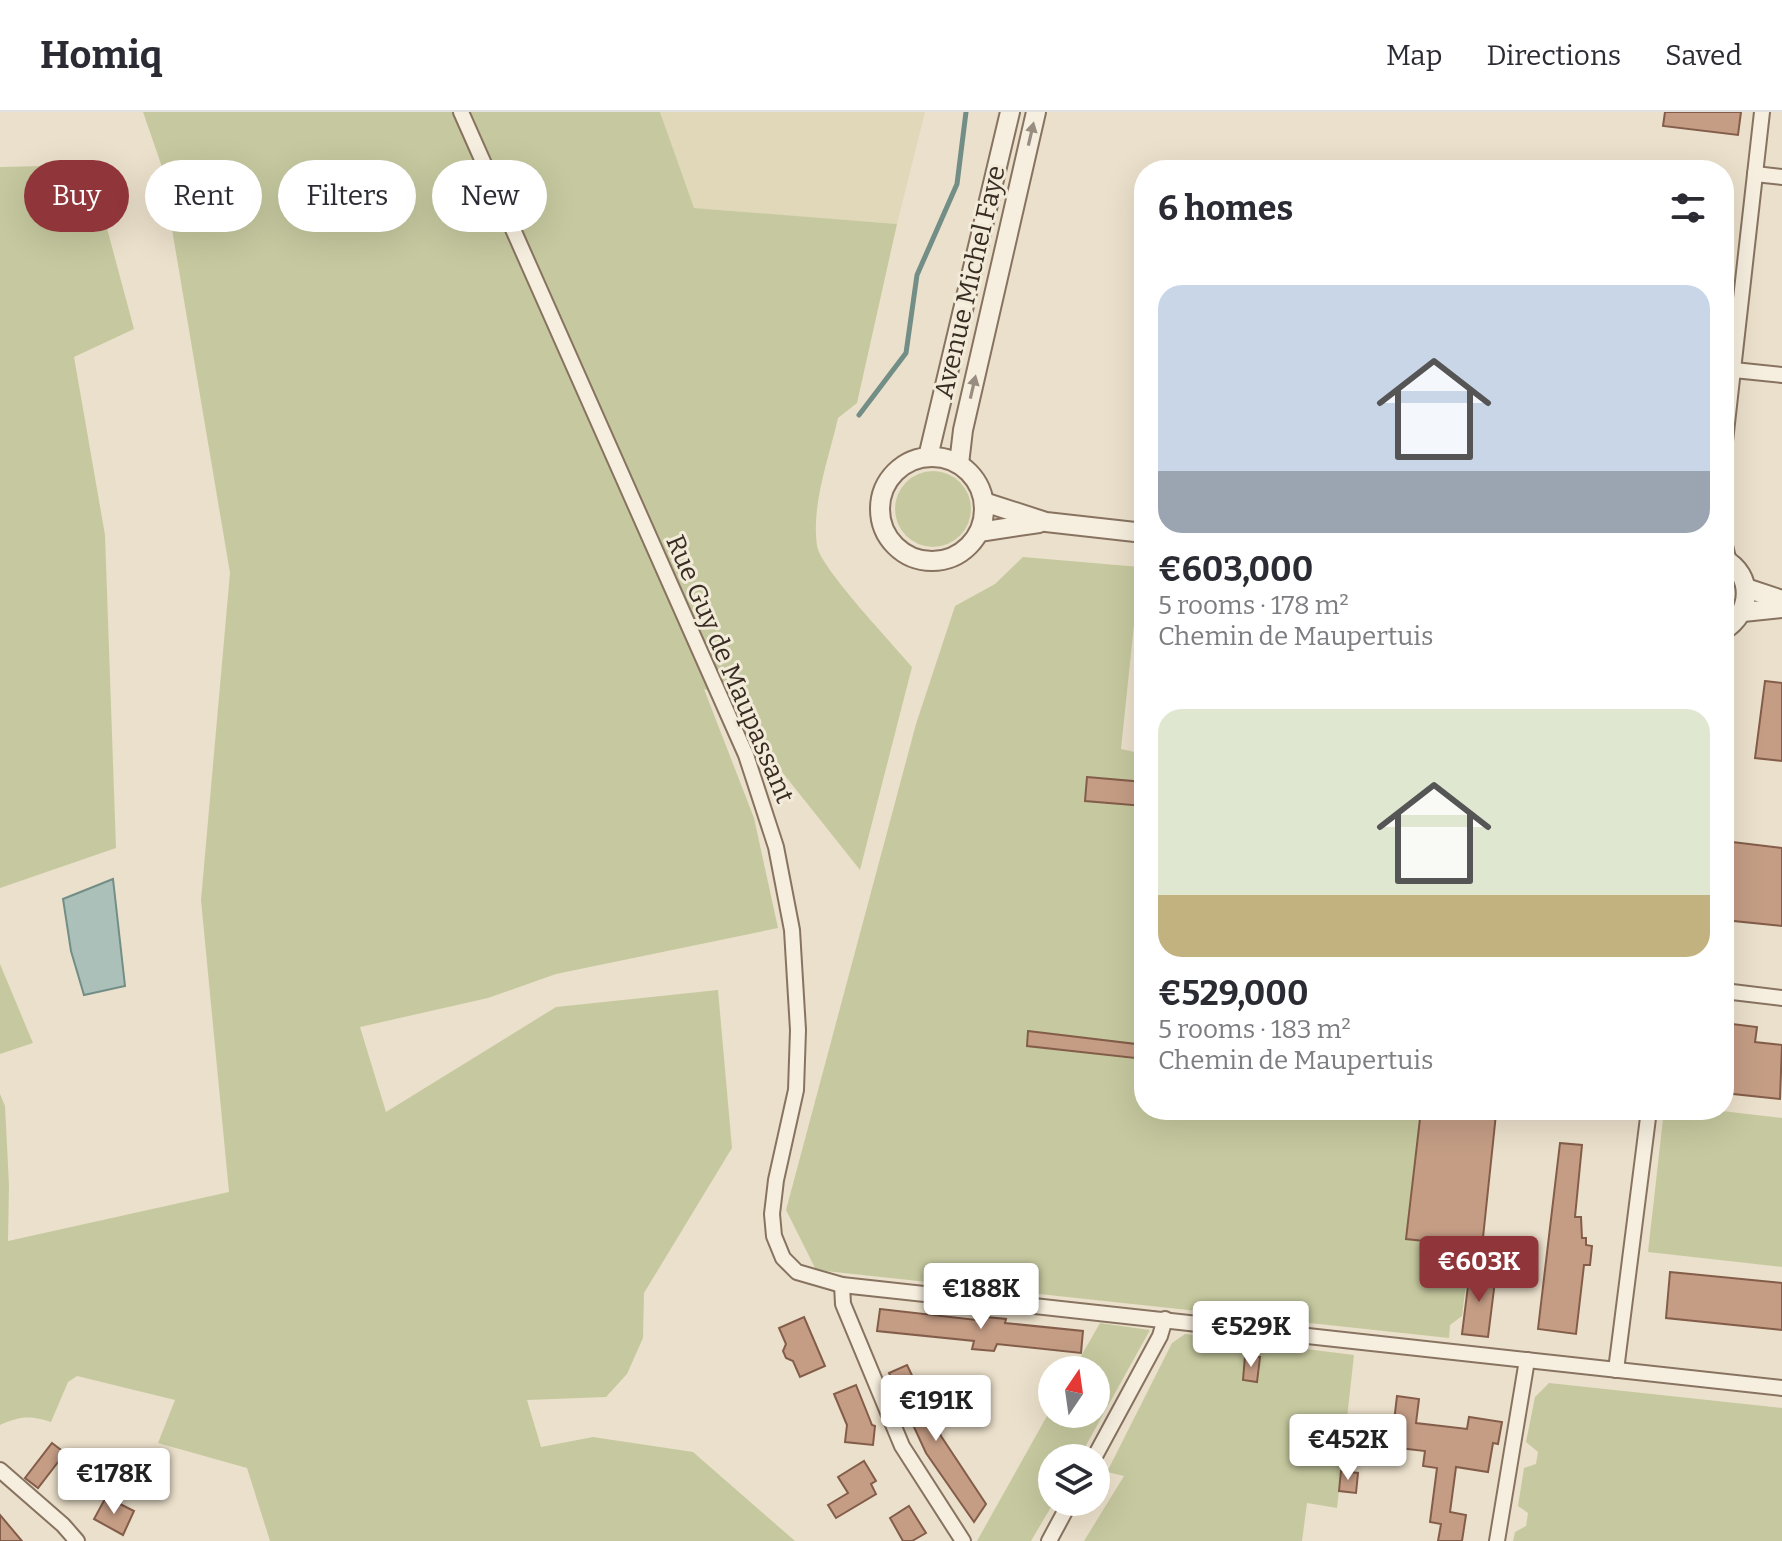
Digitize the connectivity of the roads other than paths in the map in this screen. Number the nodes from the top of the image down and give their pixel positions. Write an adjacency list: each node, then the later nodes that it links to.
1 (461, 112): 24 (street, Rue Guy de Maupassant)
2 (1010, 112): 9 (street, Avenue Michel Faye)
3 (1036, 112): 10 (street, Avenue Michel Faye, one-way to 3)
4 (1762, 112): 5 (street)
5 (1755, 174): 6 (street); 7 (street)
6 (1782, 177)
7 (1734, 370): 8 (street)
8 (1782, 375)
9 (928, 457): 10 (street); 13 (street)
10 (959, 464): 11 (street)
11 (984, 502): 12 (street); 13 (street)
12 (1046, 522): 13 (street); 14 (street)
13 (979, 532)
14 (1134, 532)
15 (1734, 569): 16 (street)
16 (1746, 588): 17 (street); 19 (street)
17 (1782, 600)
18 (1782, 608): 19 (street)
19 (1743, 612): 20 (street)
20 (1734, 621)
21 (1734, 992): 22 (street)
22 (1782, 998)
23 (1648, 1120): 27 (street)
24 (842, 1285): 25 (street, Rue Guy de Maupassant); 33 (street)
25 (1165, 1319): 26 (street, Rue Guy de Maupassant); 29 (street)
26 (1527, 1360): 27 (street, Rue Guy de Maupassant); 35 (street)
27 (1616, 1370): 28 (street, Rue Guy de Maupassant)
28 (1782, 1388)
29 (1102, 1444)
30 (0, 1470): 32 (street)
31 (1062, 1516): 34 (street)
32 (77, 1541)
33 (963, 1541)
34 (1049, 1541)
35 (1497, 1541)

